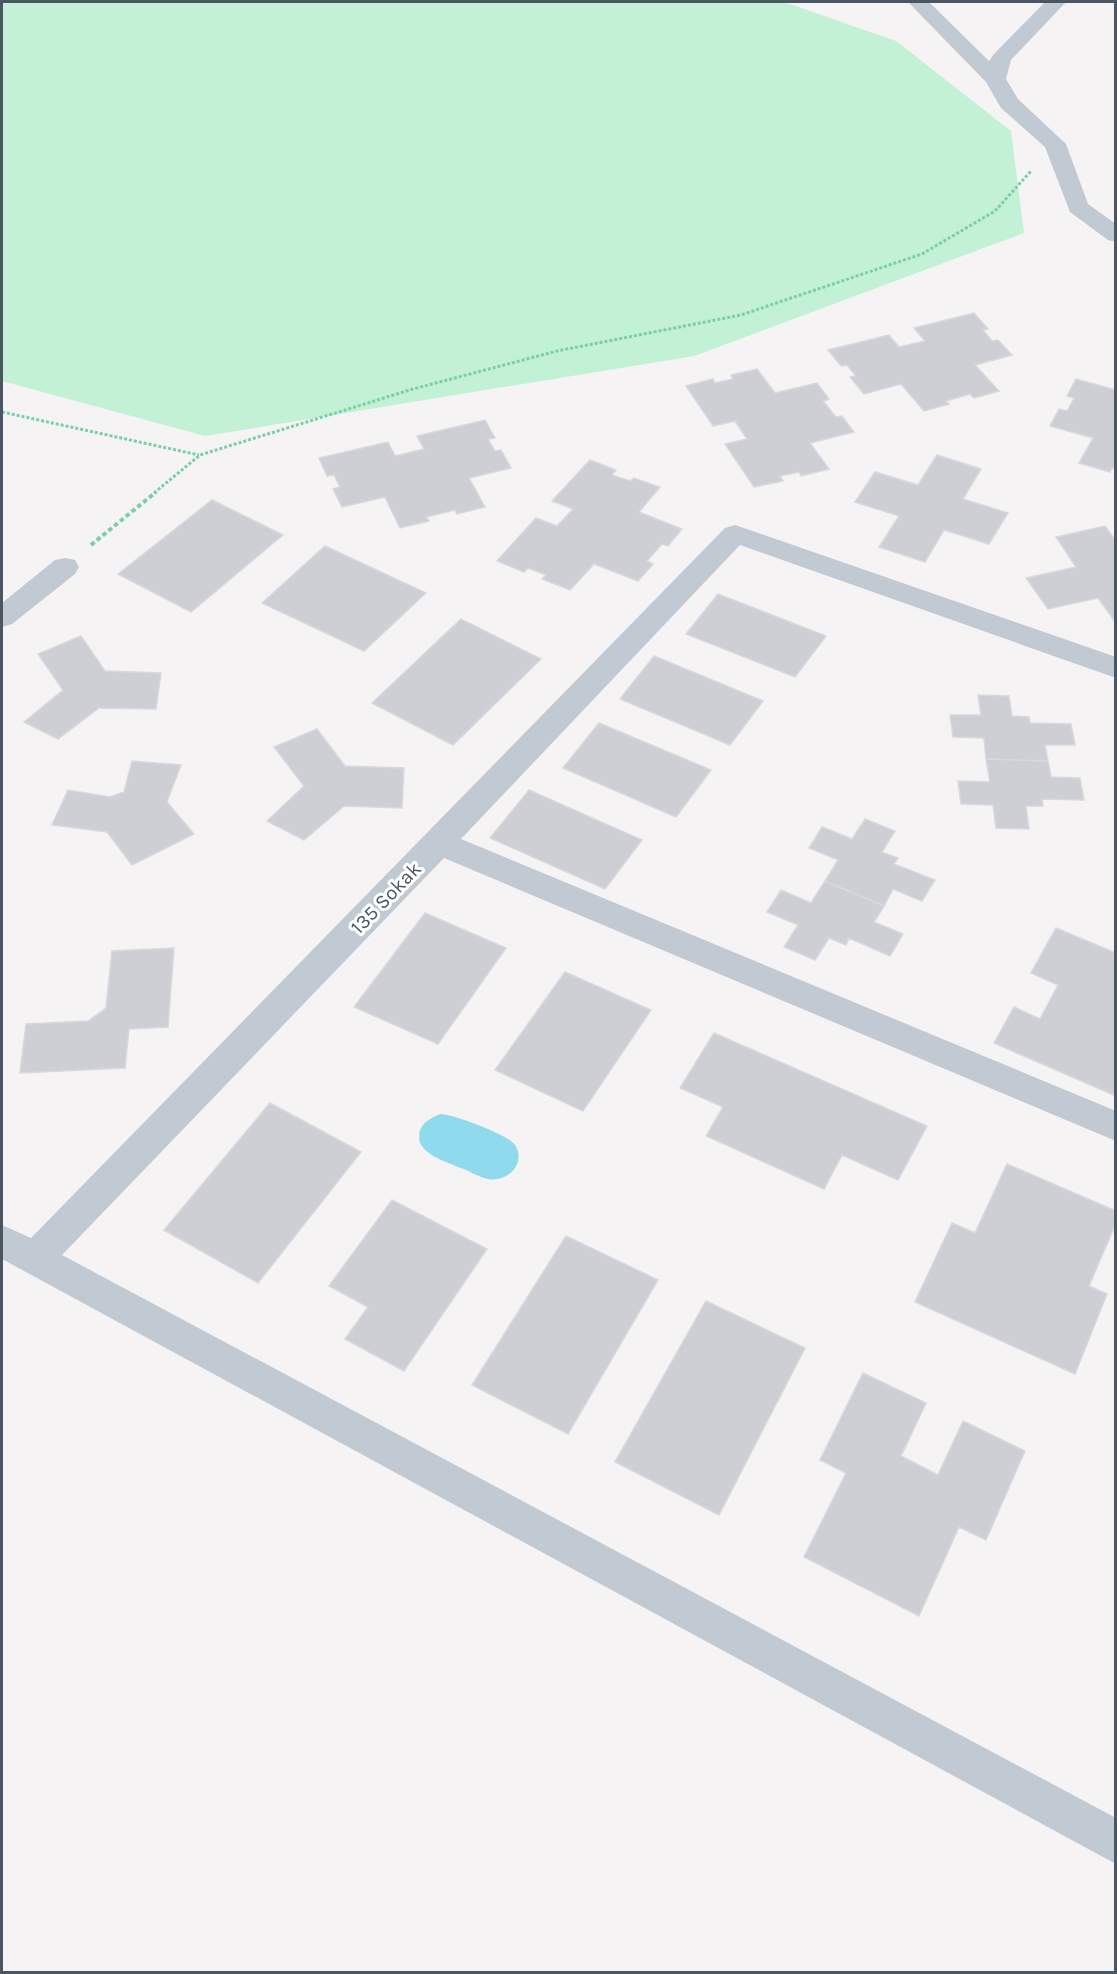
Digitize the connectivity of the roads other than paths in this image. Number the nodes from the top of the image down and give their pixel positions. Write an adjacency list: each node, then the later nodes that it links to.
1 (918, 2): 3 (street)
2 (1056, 2): 3 (street)
3 (995, 79): 4 (street)
4 (1116, 235)
5 (65, 567): 6 (street)
6 (2, 617)
7 (1116, 668): 8 (street, 135 Sokak)
8 (439, 843): 9 (street); 10 (street, 135 Sokak)
9 (1116, 1127)
10 (18, 1251): 11 (street)
11 (1116, 1842)

